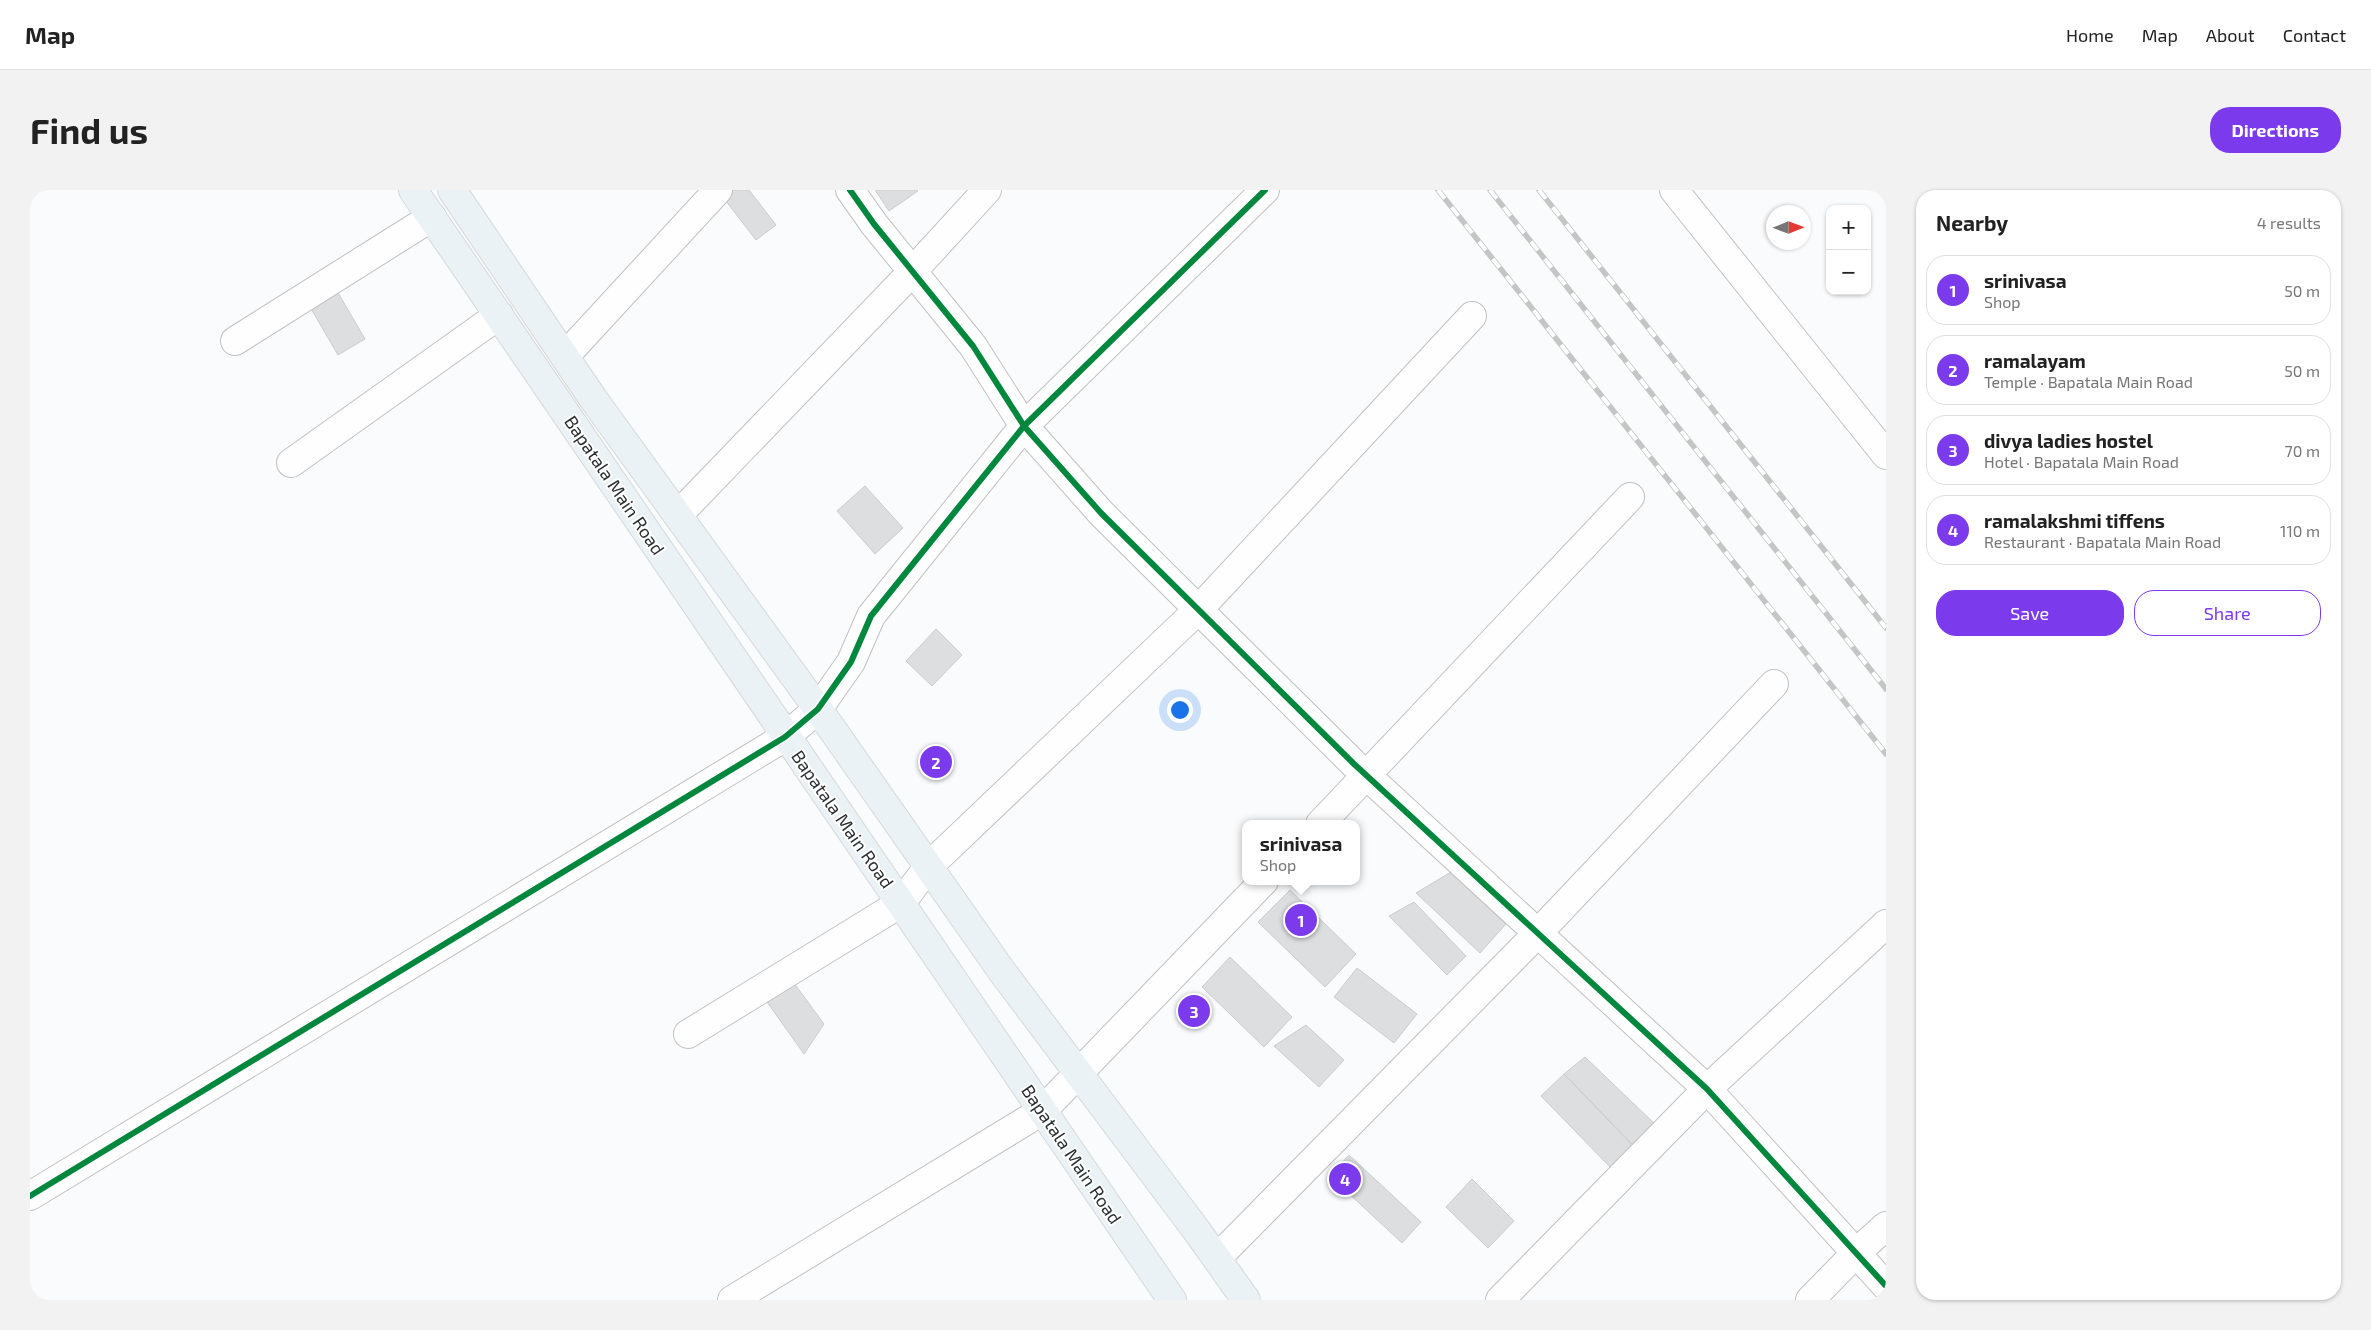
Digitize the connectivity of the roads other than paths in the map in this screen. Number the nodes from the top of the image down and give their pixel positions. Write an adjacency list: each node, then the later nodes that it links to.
1 (413, 190): 8 (main road, Bapatala Main Road)
2 (452, 190): 13 (main road)
3 (718, 190): 13 (street)
4 (850, 190): 9 (street)
5 (987, 190): 9 (street)
6 (1265, 190): 14 (street)
7 (1674, 190): 15 (street)
8 (432, 217): 10 (main road, Bapatala Main Road); 12 (street)
9 (912, 272): 14 (street); 18 (street)
10 (499, 315): 16 (street); 22 (main road, Bapatala Main Road)
11 (1472, 316): 19 (street)
12 (235, 341)
13 (564, 356): 18 (main road)
14 (1024, 426): 19 (street); 21 (street)
15 (1886, 455)
16 (291, 463)
17 (1630, 497): 23 (street)
18 (678, 515): 21 (main road)
19 (1199, 609): 23 (street); 25 (street)
20 (1774, 684): 29 (street)
21 (818, 709): 22 (street); 25 (main road)
22 (785, 737): 27 (main road, Bapatala Main Road); 34 (street)
23 (1366, 776): 24 (street); 29 (street)
24 (1324, 820)
25 (929, 866): 27 (street); 31 (main road)
26 (1260, 885): 31 (street)
27 (901, 903): 30 (street); 33 (main road, Bapatala Main Road)
28 (1886, 924): 32 (street)
29 (1538, 933): 32 (street); 37 (street)
30 (688, 1034)
31 (1079, 1073): 33 (street); 37 (main road)
32 (1706, 1090): 36 (street); 42 (street)
33 (1042, 1111): 39 (street); 40 (main road, Bapatala Main Road)
34 (30, 1196)
35 (1886, 1226): 36 (street)
36 (1856, 1253): 38 (street); 43 (street)
37 (1217, 1258): 41 (main road)
38 (1886, 1286)
39 (732, 1300)
40 (1172, 1300)
41 (1246, 1300)
42 (1500, 1300)
43 (1810, 1300)

